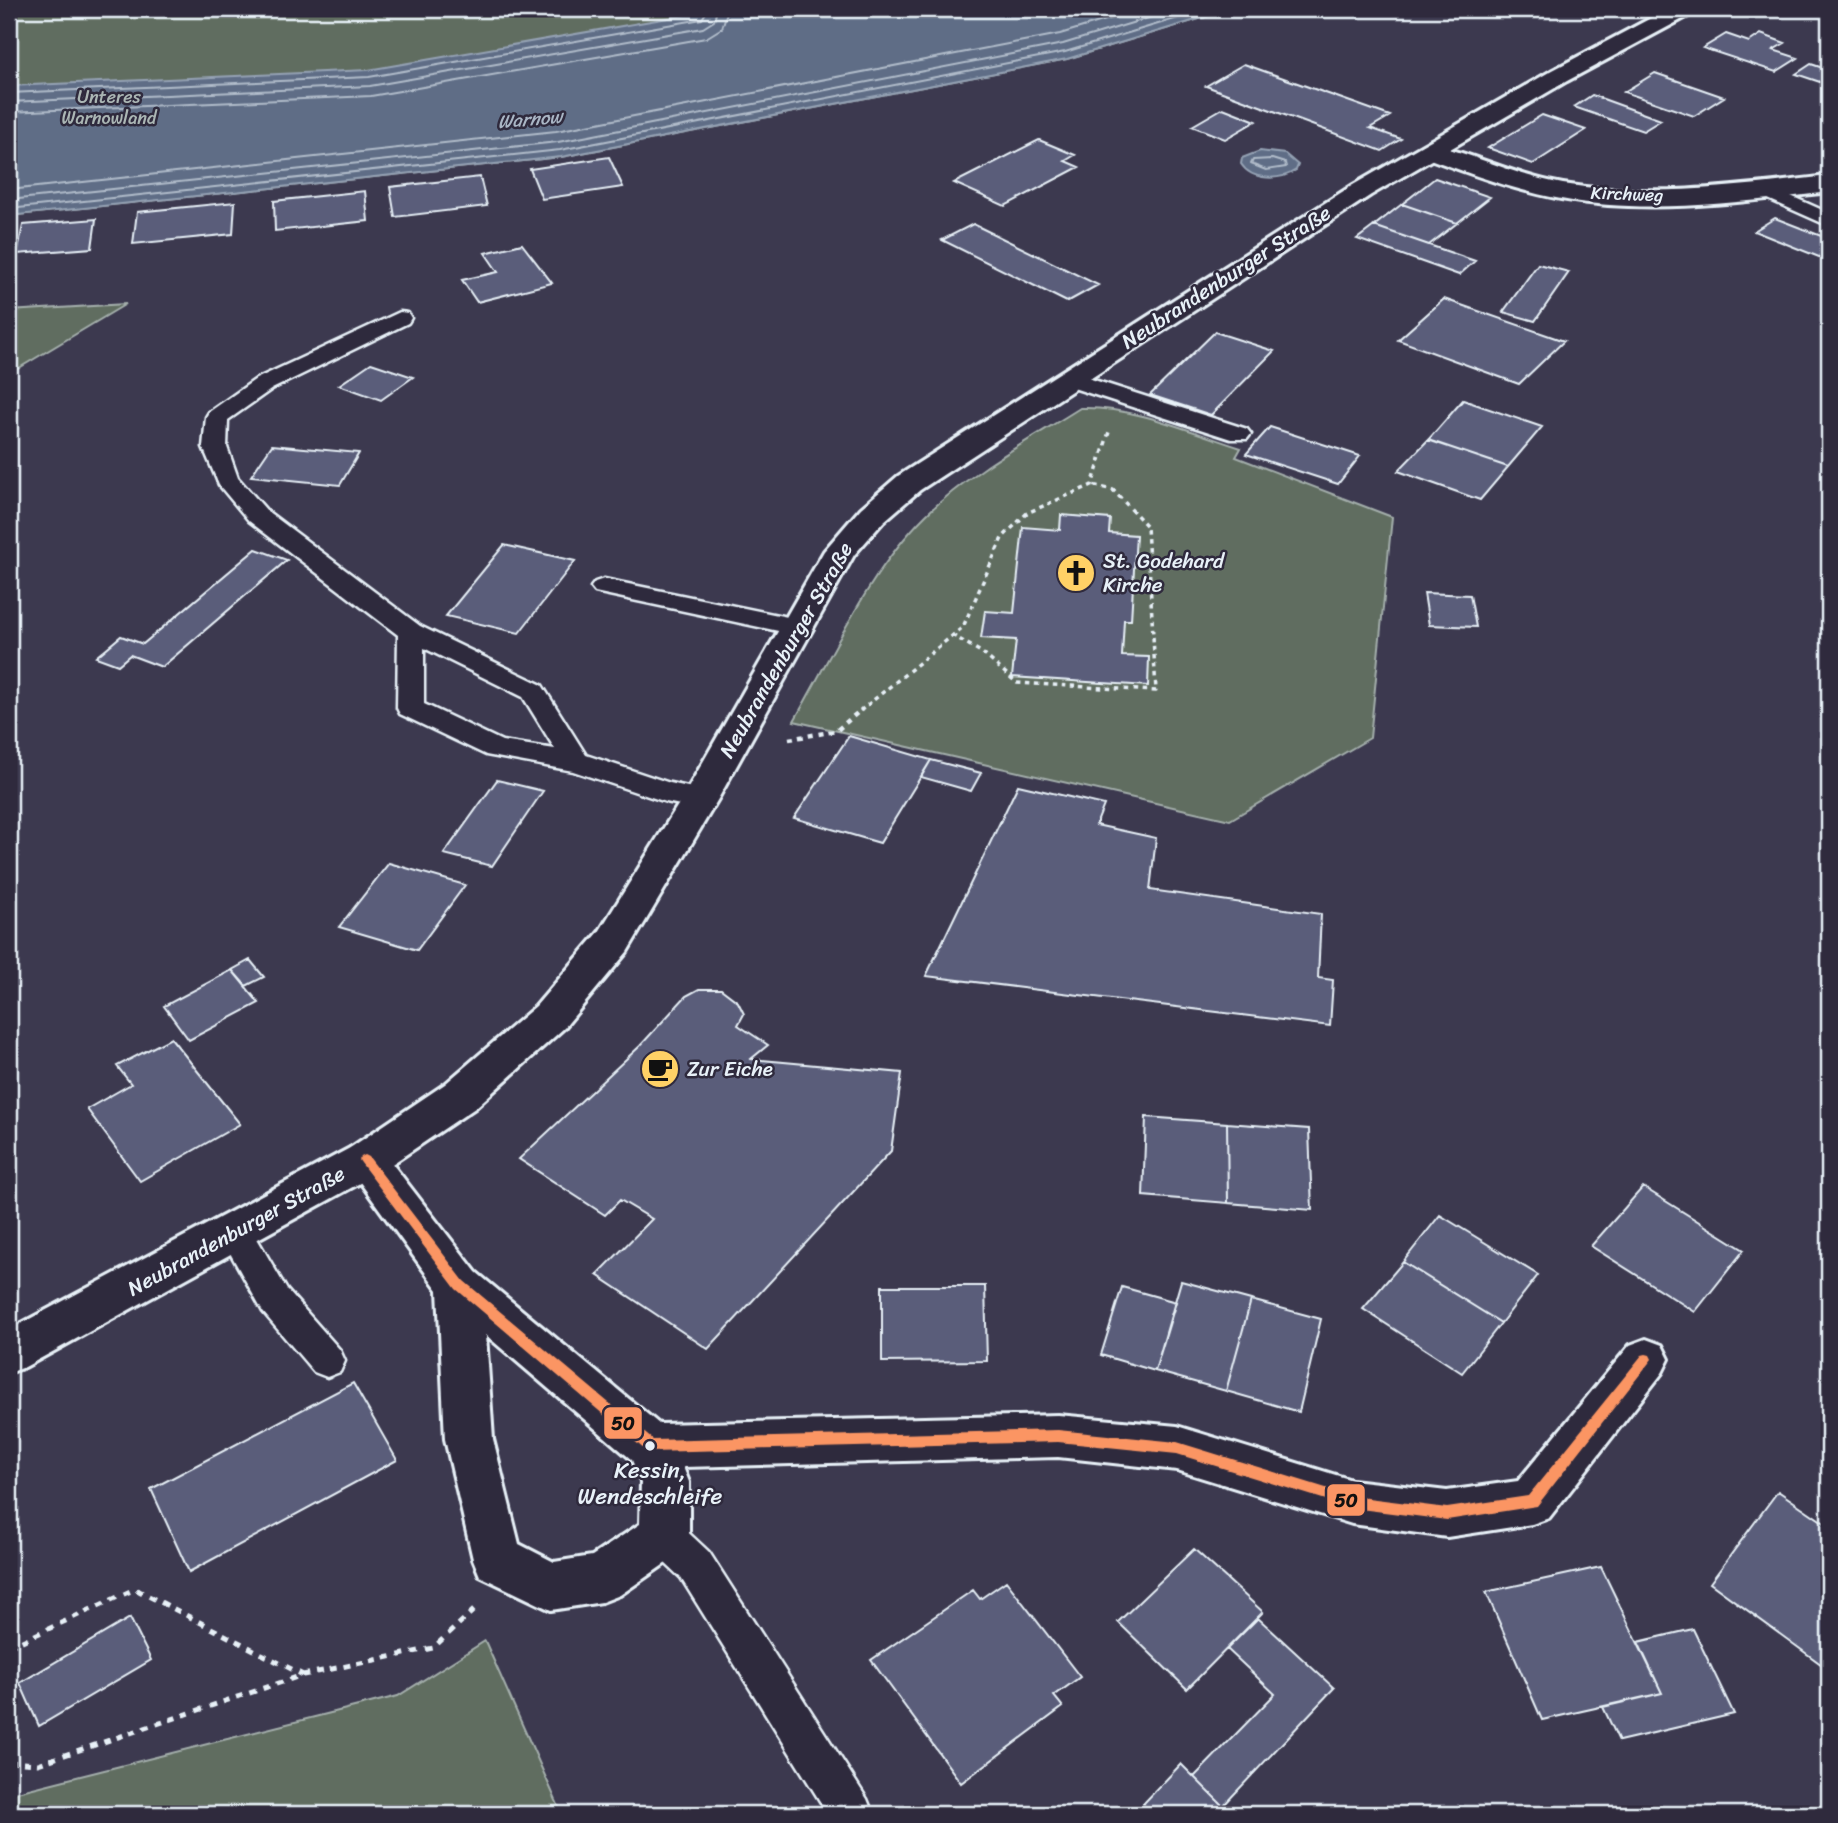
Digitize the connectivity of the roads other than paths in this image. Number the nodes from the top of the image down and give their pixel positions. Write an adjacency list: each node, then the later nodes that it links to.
1 (1684, 9): 2 (main road, Neubrandenburger Straße)
2 (1431, 151): 4 (main road, Kirchweg); 7 (main road, Neubrandenburger Straße)
3 (1829, 184): 4 (main road, Kirchweg)
4 (1766, 191): 5 (lane)
5 (1829, 220)
6 (400, 318): 11 (lane)
7 (1069, 379): 8 (lane); 10 (main road, Neubrandenburger Straße)
8 (1239, 434)
9 (604, 587): 10 (lane)
10 (797, 627): 13 (main road, Neubrandenburger Straße)
11 (411, 632): 12 (lane); 12 (lane)
12 (576, 762): 13 (lane)
13 (700, 799): 14 (main road, Neubrandenburger Straße)
14 (365, 1160): 15 (main road, Neubrandenburger Straße); 16 (main road)
15 (236, 1233): 17 (main road, Neubrandenburger Straße); 19 (lane)
16 (460, 1284): 20 (main road); 21 (main road)
17 (9, 1353)
18 (1646, 1359): 20 (main road)
19 (327, 1361)
20 (650, 1446): 21 (main road)
21 (664, 1536): 22 (lane)
22 (852, 1814)

